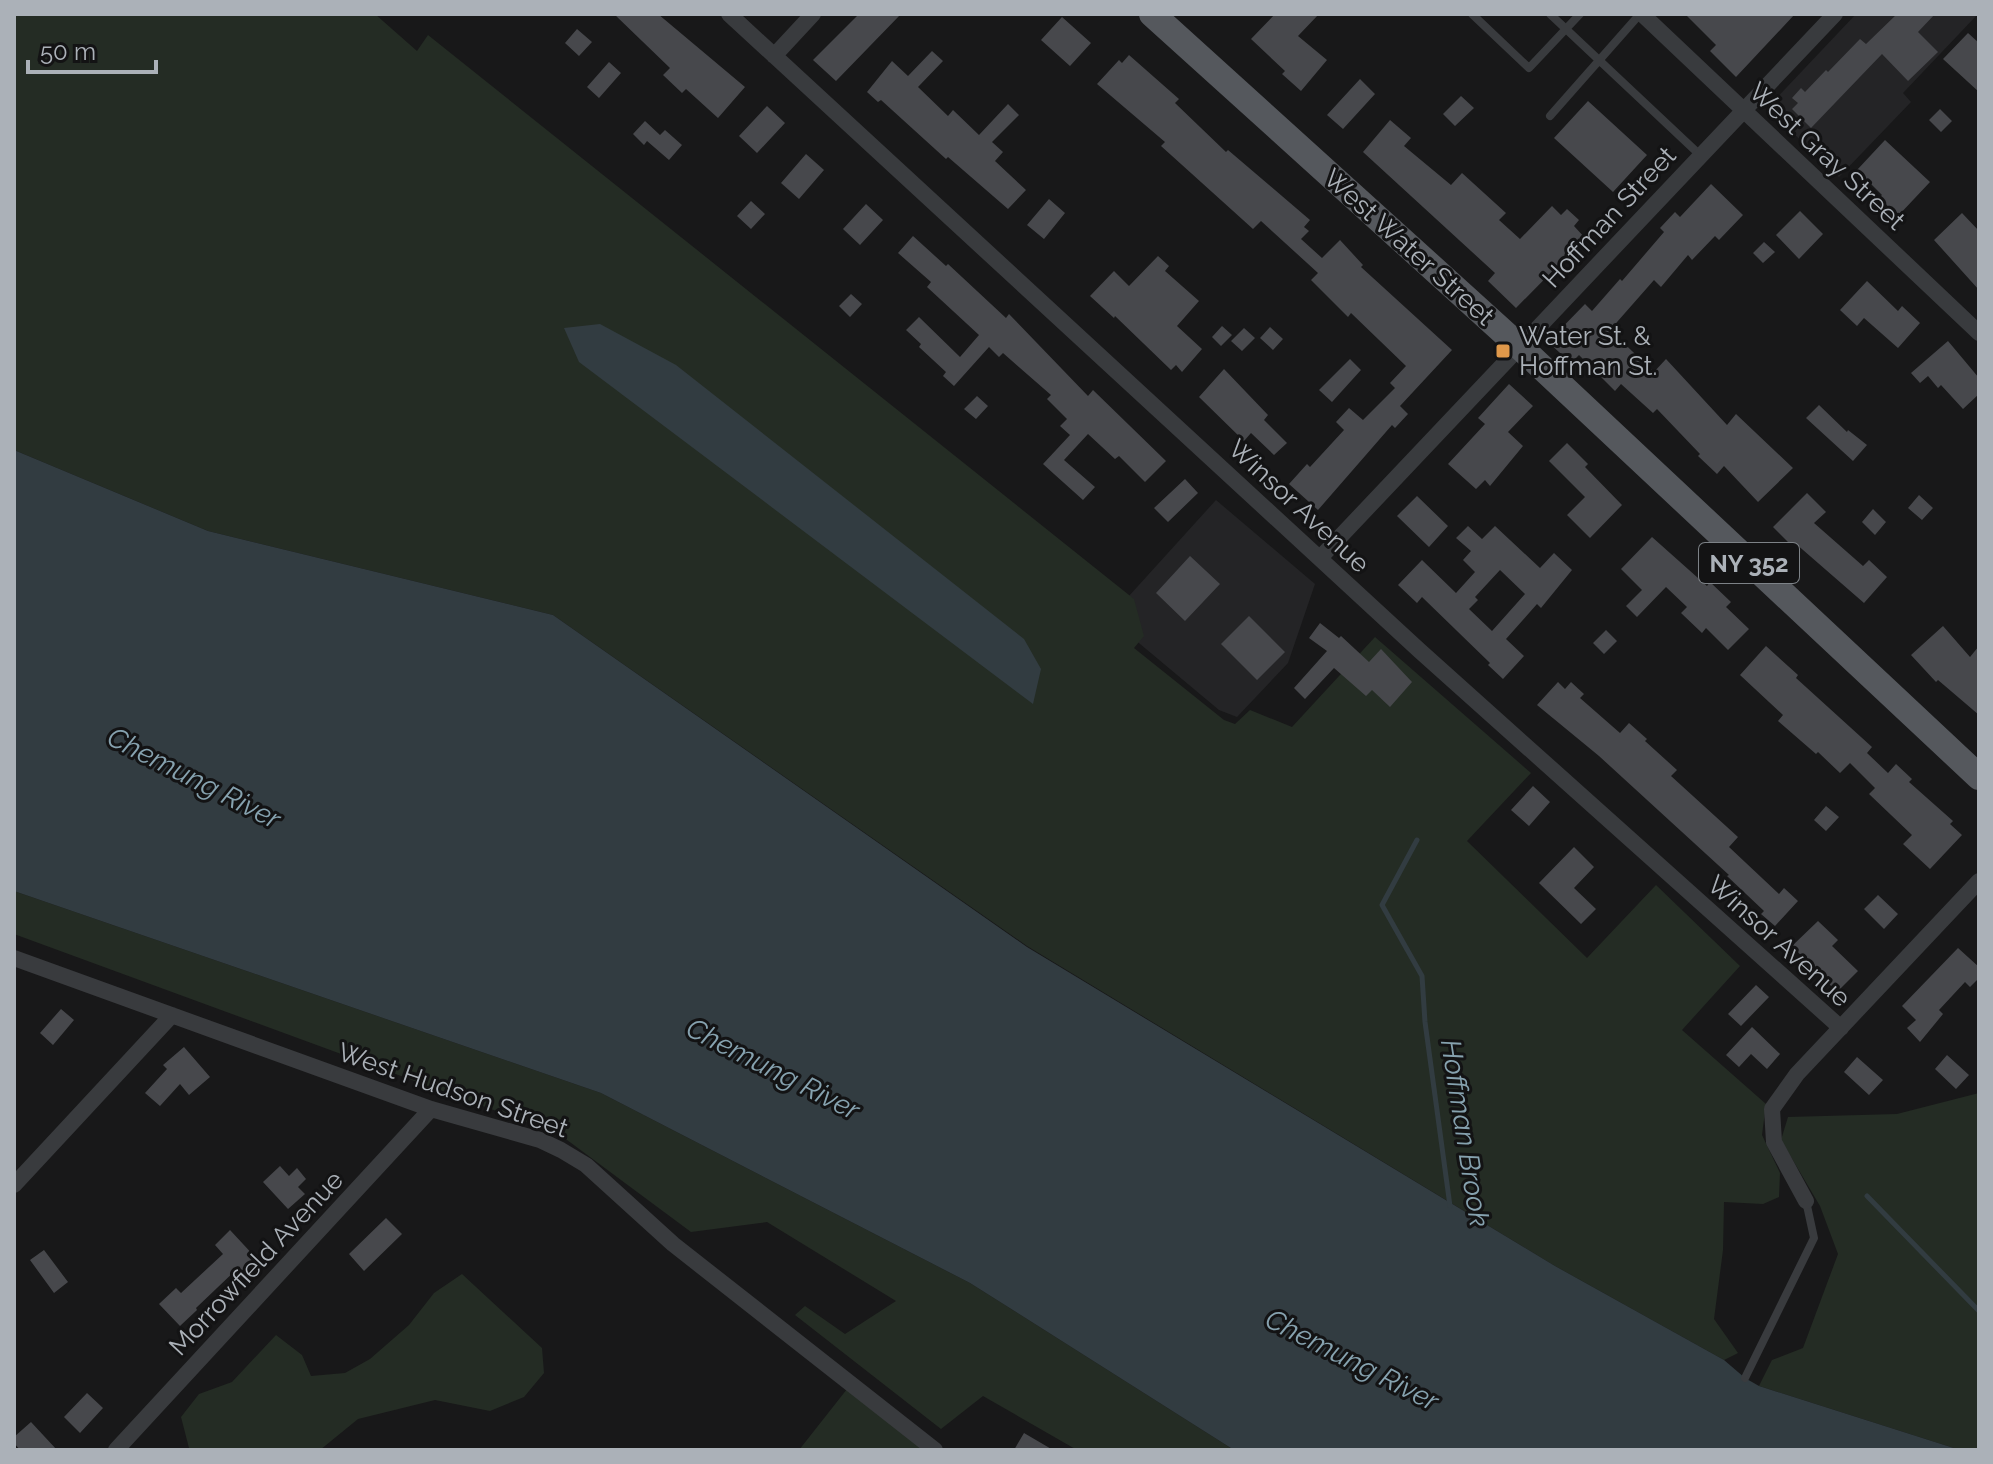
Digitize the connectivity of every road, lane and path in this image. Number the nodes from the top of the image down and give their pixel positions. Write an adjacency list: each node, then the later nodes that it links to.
1 (729, 14): 10 (street, Winsor Avenue)
2 (813, 14): 10 (street)
3 (1152, 14): 16 (main road, West Water Street / NY 352)
4 (1472, 14): 9 (lane)
5 (1550, 14): 9 (lane)
6 (1580, 14): 9 (lane)
7 (1641, 14): 11 (lane); 12 (street, West Gray Street)
8 (1835, 14): 12 (street, Hoffman Street)
9 (1566, 29): 11 (lane)
10 (774, 56): 17 (street, Winsor Avenue)
11 (1598, 59): 13 (lane); 14 (lane)
12 (1742, 110): 14 (street, Hoffman Street); 15 (street, West Gray Street)
13 (1550, 116)
14 (1700, 155): 16 (street, Hoffman Street)
15 (1979, 333)
16 (1520, 347): 17 (street, Hoffman Street); 18 (main road, West Water Street / NY 352)
17 (1320, 558): 22 (street, Winsor Avenue)
18 (1979, 777)
19 (1979, 881): 22 (street)
20 (14, 958): 21 (street, West Hudson Street)
21 (172, 1015): 23 (street, West Hudson Street); 24 (street)
22 (1841, 1028): 25 (street)
23 (431, 1109): 27 (street, Morrowfield Avenue); 28 (street, West Hudson Street)
24 (14, 1185)
25 (1806, 1201): 26 (lane)
26 (1745, 1378)
27 (116, 1450)
28 (935, 1450)

